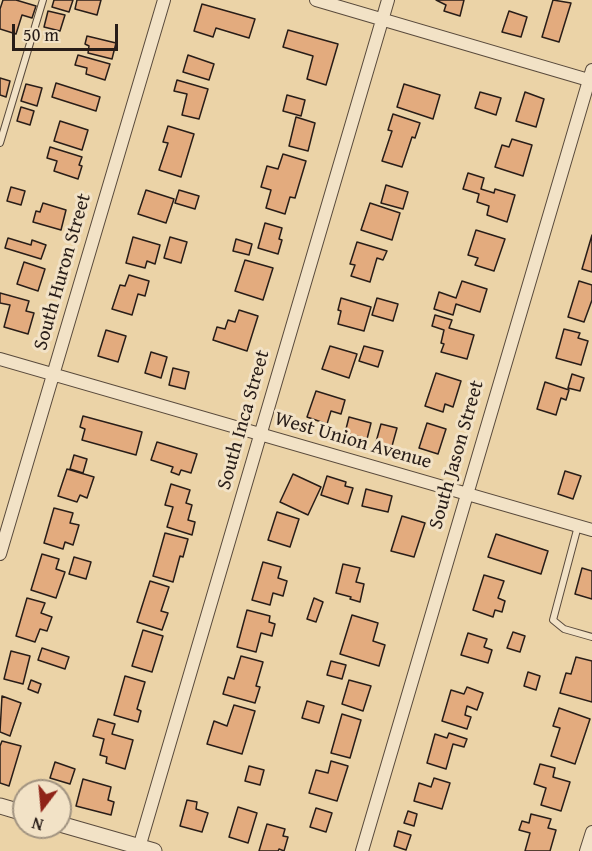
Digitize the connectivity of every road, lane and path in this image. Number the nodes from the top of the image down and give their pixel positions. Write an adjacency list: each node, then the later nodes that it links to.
1 (43, 0): 7 (lane)
2 (164, 0): 9 (street, South Huron Street)
3 (316, 0): 5 (street)
4 (388, 0): 5 (street, South Inca Street)
5 (382, 20): 6 (street); 10 (street, South Inca Street)
6 (591, 77): 11 (street, South Jason Street)
7 (0, 143)
8 (0, 359): 9 (street, West Union Avenue)
9 (53, 374): 10 (street, West Union Avenue); 14 (street, South Huron Street)
10 (260, 434): 11 (street, West Union Avenue); 18 (street, South Inca Street)
11 (466, 494): 12 (street, West Union Avenue); 20 (street, South Jason Street)
12 (578, 526): 13 (street, West Union Avenue); 15 (lane)
13 (592, 530)
14 (0, 554)
15 (592, 637)
16 (72, 828): 18 (street)
17 (592, 832): 21 (street)
18 (139, 849): 19 (street)
19 (154, 851)
20 (362, 851)
21 (586, 851)

